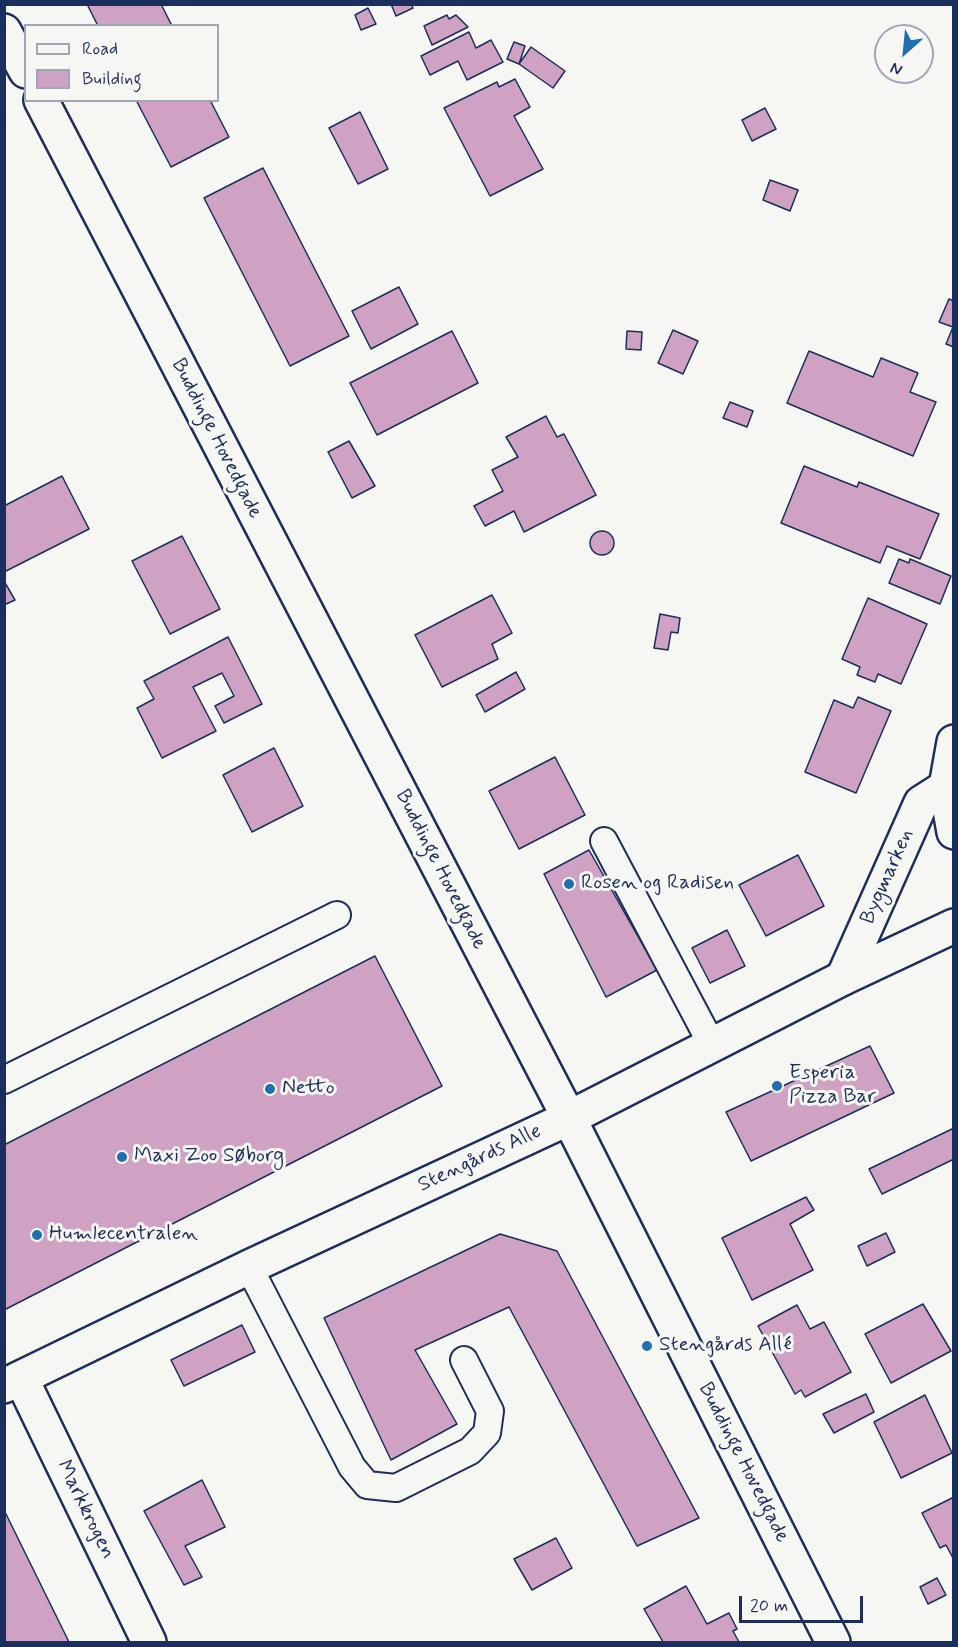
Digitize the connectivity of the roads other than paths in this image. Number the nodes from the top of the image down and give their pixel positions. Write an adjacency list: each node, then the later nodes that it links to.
1 (4, 31): 2 (street)
2 (24, 67)
3 (42, 102): 13 (street, Buddinge Hovedgade)
4 (954, 742): 5 (street)
5 (946, 787): 6 (street); 10 (street, Bygmarken)
6 (954, 832)
7 (604, 840): 11 (lane)
8 (337, 915): 12 (lane)
9 (954, 926): 10 (street, Stengårds Alle)
10 (843, 978): 11 (street, Stengårds Alle)
11 (712, 1045): 13 (street, Stengårds Alle)
12 (4, 1080)
13 (569, 1118): 14 (street, Stengårds Alle); 18 (street, Buddinge Hovedgade)
14 (249, 1267): 15 (lane); 16 (street, Stengårds Alle)
15 (464, 1360)
16 (13, 1382): 17 (street, Markkrogen)
17 (149, 1642)
18 (833, 1642)

